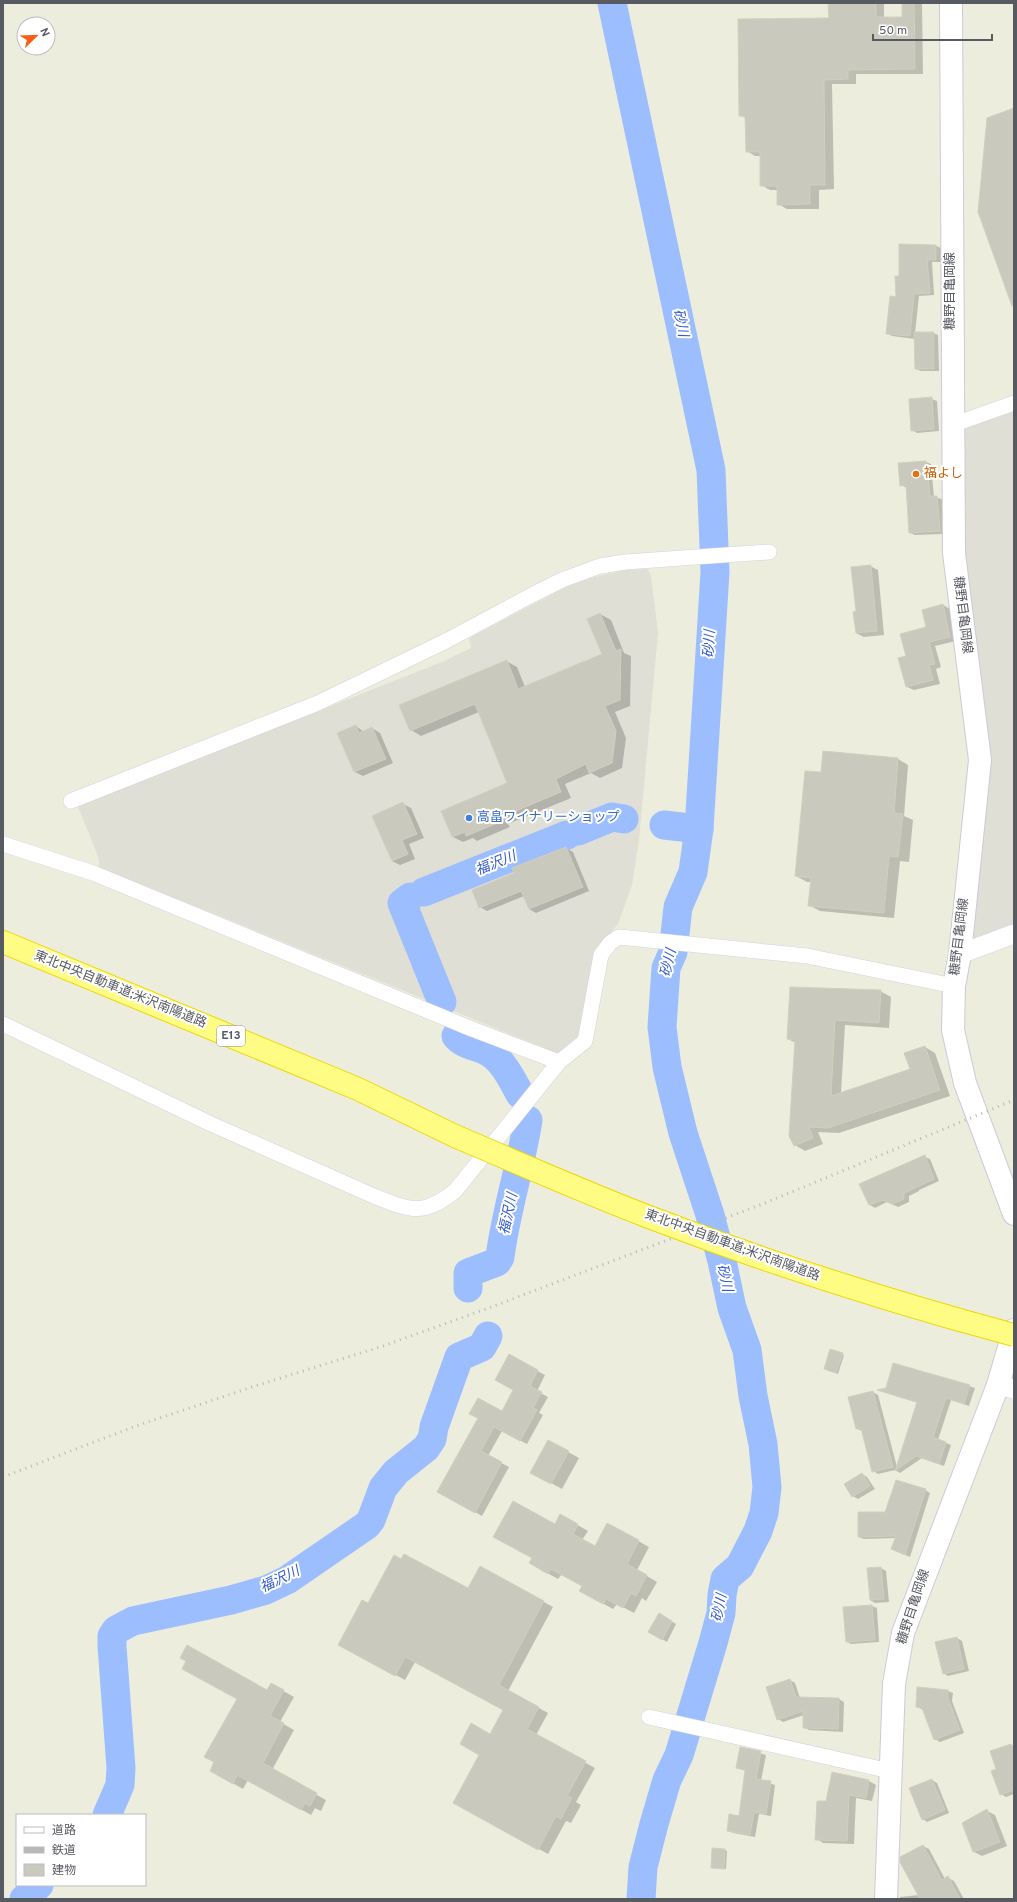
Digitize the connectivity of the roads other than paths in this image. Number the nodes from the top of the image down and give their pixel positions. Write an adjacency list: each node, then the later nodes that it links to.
1 (951, 3): 3 (main road, 糠野目亀岡線)
2 (1014, 403): 3 (street)
3 (952, 425): 10 (main road, 糠野目亀岡線)
4 (769, 552): 5 (street)
5 (71, 801)
6 (3, 844): 13 (street)
7 (1014, 934): 10 (street)
8 (3, 942): 14 (highway, 東北中央自動車道;米沢南陽道路 / E13)
9 (3, 953): 14 (highway, 東北中央自動車道;米沢南陽道路 / E13)
10 (960, 954): 11 (main road, 糠野目亀岡線)
11 (954, 986): 13 (street); 15 (main road, 糠野目亀岡線)
12 (3, 1024): 13 (street)
13 (559, 1062)
14 (456, 1137): 17 (highway, 東北中央自動車道;米沢南陽道路 / E13, bridge)
15 (1014, 1214)
16 (1014, 1330): 18 (main road, 糠野目亀岡線)
17 (1014, 1335)
18 (1006, 1387): 20 (main road, 糠野目亀岡線)
19 (648, 1717): 20 (street)
20 (890, 1771): 21 (main road, 糠野目亀岡線)
21 (886, 1899)

